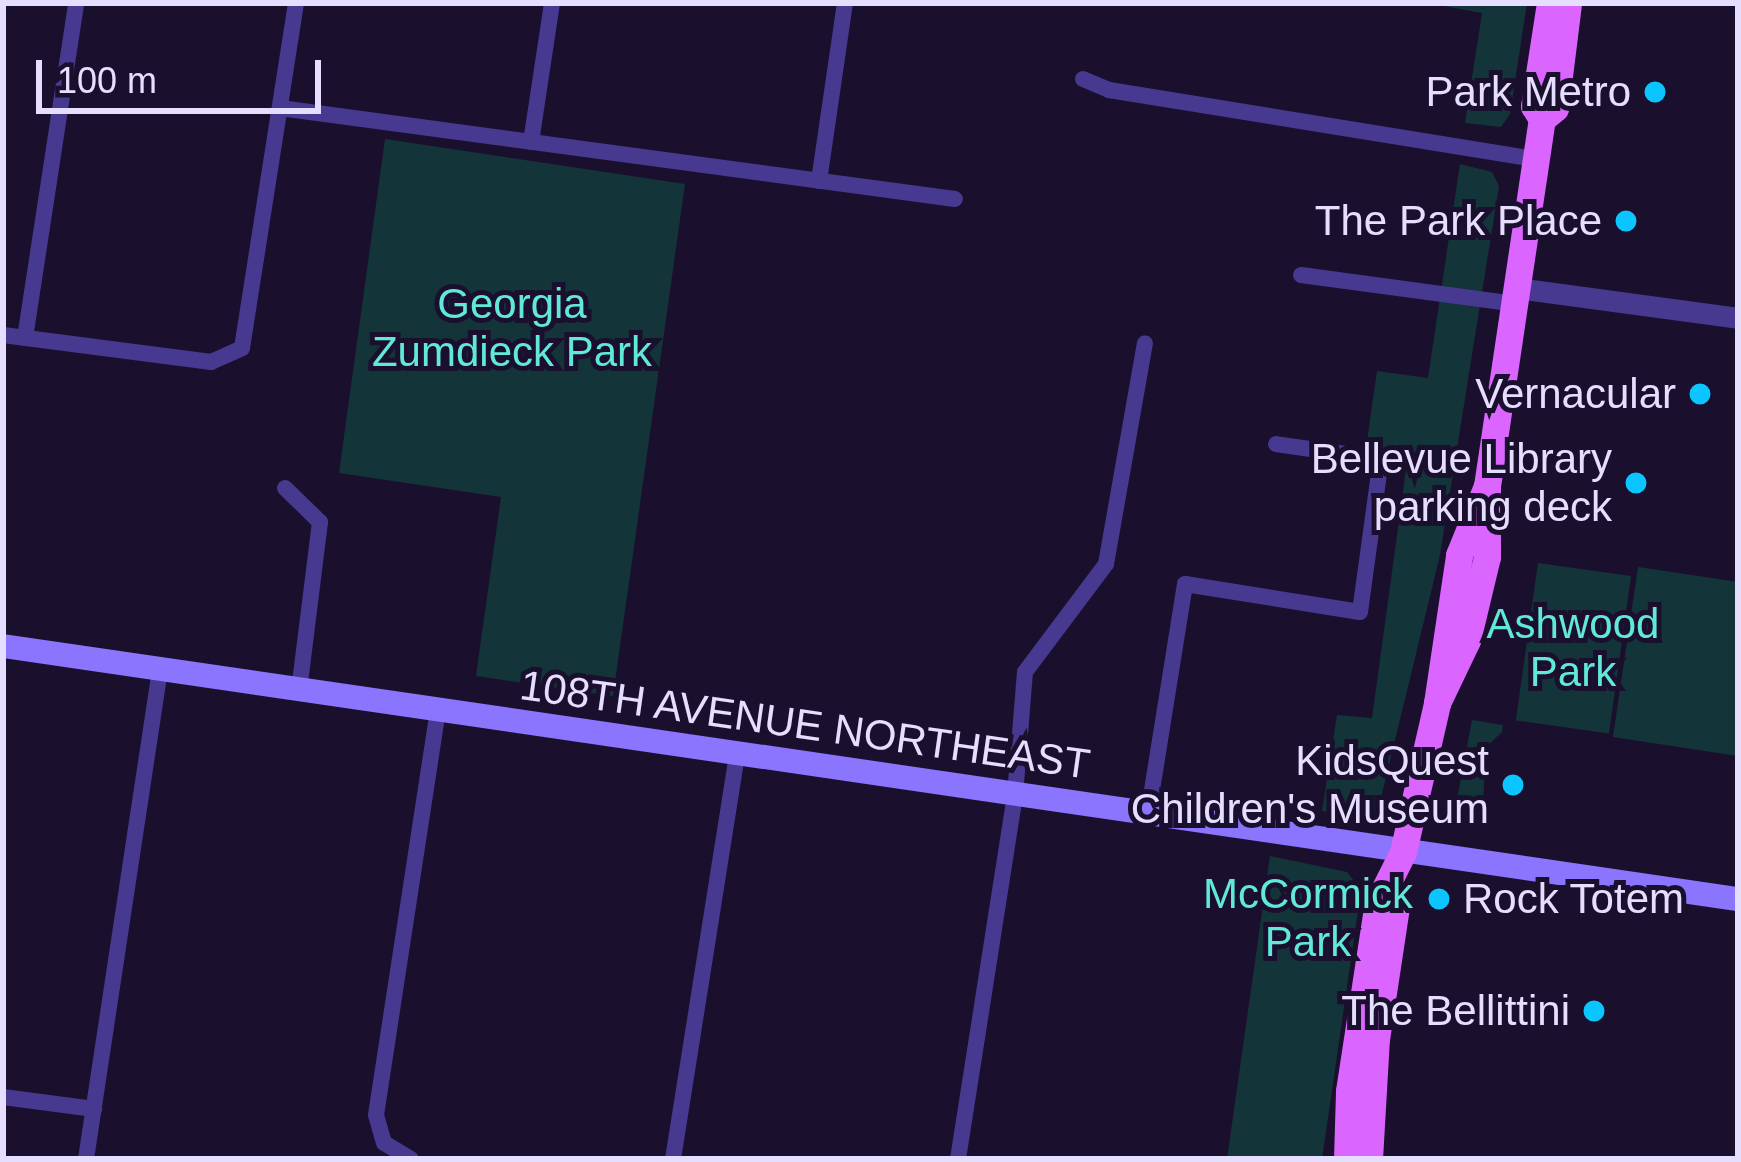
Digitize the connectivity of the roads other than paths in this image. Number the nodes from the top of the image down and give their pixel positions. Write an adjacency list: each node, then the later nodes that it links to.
1 (76, 3): 18 (street)
2 (296, 3): 8 (street)
3 (552, 3): 10 (street)
4 (845, 3): 12 (street)
5 (1550, 3): 9 (main road)
6 (1568, 3): 9 (main road)
7 (1083, 79): 11 (street)
8 (280, 109): 10 (street); 18 (street)
9 (1542, 119): 11 (main road)
10 (531, 142): 12 (street)
11 (1536, 160): 15 (main road)
12 (819, 181): 13 (street)
13 (955, 199)
14 (1300, 275): 15 (street)
15 (1516, 296): 16 (street); 29 (main road)
16 (1738, 318)
17 (3, 335): 18 (street)
18 (25, 338)
19 (1144, 343): 27 (street)
20 (1276, 444): 28 (street)
21 (285, 488): 24 (street)
22 (3, 646): 23 (main road, 108TH AVENUE NORTHEAST)
23 (160, 668): 24 (main road, 108TH AVENUE NORTHEAST); 33 (street)
24 (299, 690): 25 (main road, 108TH AVENUE NORTHEAST)
25 (438, 711): 26 (main road, 108TH AVENUE NORTHEAST); 35 (street)
26 (737, 754): 27 (main road, 108TH AVENUE NORTHEAST); 36 (street)
27 (1015, 796): 28 (main road, 108TH AVENUE NORTHEAST); 37 (street)
28 (1148, 815): 29 (main road, 108TH AVENUE NORTHEAST)
29 (1403, 852): 30 (main road); 31 (main road, 108TH AVENUE NORTHEAST)
30 (1389, 892): 38 (main road); 39 (main road)
31 (1738, 898)
32 (3, 1096): 33 (street)
33 (94, 1109): 34 (street)
34 (86, 1159)
35 (411, 1159)
36 (674, 1159)
37 (958, 1159)
38 (1347, 1159)
39 (1369, 1159)

